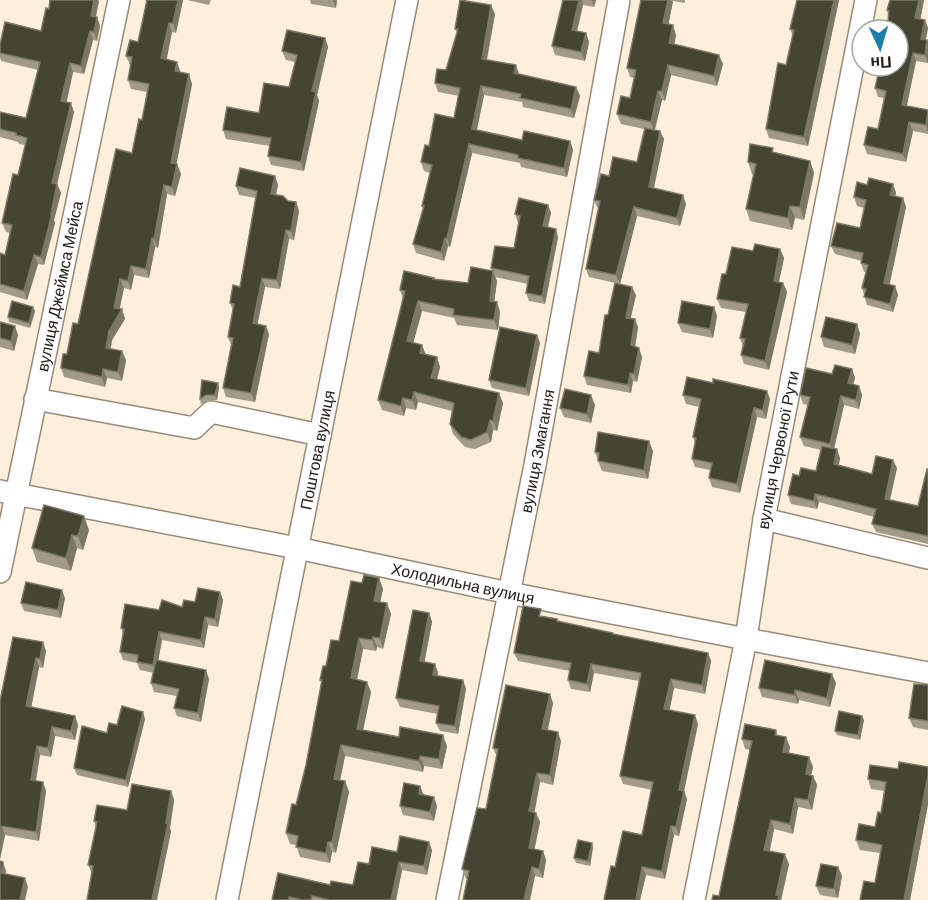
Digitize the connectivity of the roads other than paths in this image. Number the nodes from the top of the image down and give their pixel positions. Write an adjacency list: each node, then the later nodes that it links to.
1 (118, 0): 5 (street, вулиця Джеймса Мейса)
2 (407, 0): 6 (street, Поштова вулиця)
3 (620, 0): 12 (street, вулиця Змагання)
4 (866, 0): 8 (street, вулиця Червоної Рути)
5 (35, 399): 6 (street); 7 (street, вулиця Джеймса Мейса)
6 (320, 435): 9 (street, Поштова вулиця)
7 (7, 492): 9 (street, Холодильна вулиця); 11 (street, вулиця Джеймса Мейса)
8 (764, 519): 10 (street); 13 (street, вулиця Червоної Рути)
9 (297, 548): 12 (street, Холодильна вулиця); 15 (street, Поштова вулиця)
10 (928, 558)
11 (0, 572)
12 (509, 593): 13 (street, Холодильна вулиця); 16 (street, вулиця Змагання)
13 (746, 639): 14 (street, Холодильна вулиця); 17 (street, вулиця Червоної Рути)
14 (928, 673)
15 (227, 900)
16 (447, 900)
17 (694, 900)

